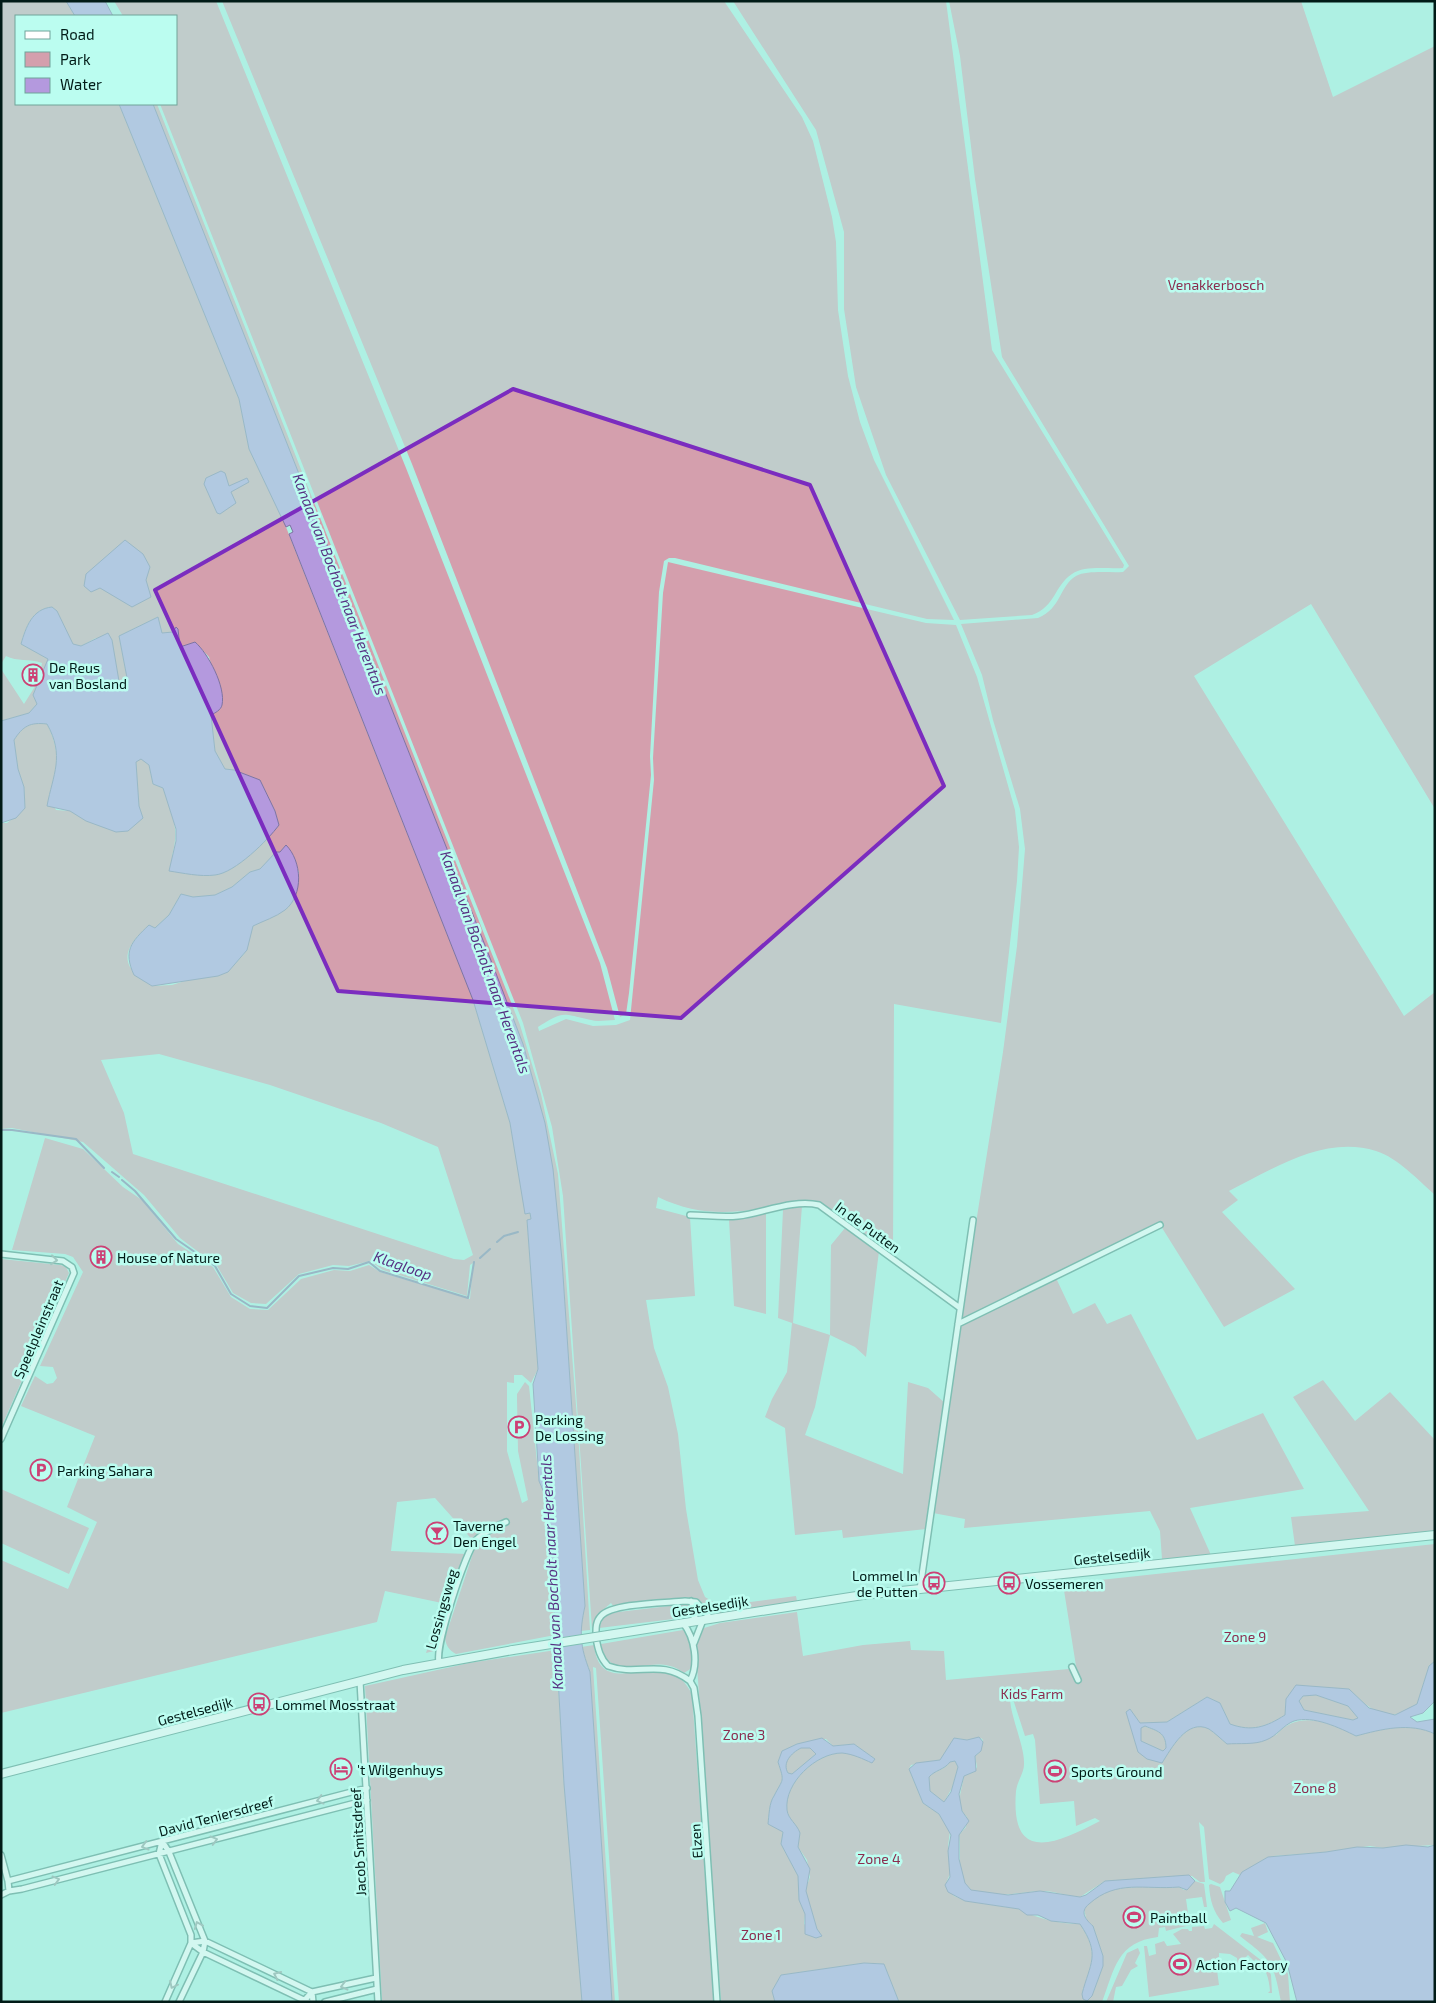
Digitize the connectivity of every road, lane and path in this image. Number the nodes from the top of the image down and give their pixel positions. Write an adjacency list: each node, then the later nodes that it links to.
1 (690, 1215): 5 (street, In de Putten)
2 (973, 1220): 5 (street)
3 (1160, 1225): 6 (street)
4 (1, 1254): 7 (street, Speelpleinstraat, one-way to 7)
5 (960, 1308): 6 (street)
6 (958, 1324): 10 (street)
7 (1, 1440)
8 (506, 1522): 16 (street, Lossingsweg)
9 (1435, 1535): 10 (main road, Gestelsedijk)
10 (920, 1589): 12 (main road, Gestelsedijk)
11 (691, 1601): 12 (street); 13 (street); 20 (street)
12 (707, 1619): 13 (main road, Gestelsedijk); 15 (street, Elzen)
13 (693, 1621): 14 (main road, Gestelsedijk)
14 (683, 1623): 15 (street, Elzen); 16 (main road, Gestelsedijk, bridge)
15 (694, 1643): 20 (street, Elzen)
16 (439, 1662): 19 (main road, Gestelsedijk)
17 (1072, 1667): 18 (street)
18 (1078, 1680)
19 (360, 1681): 21 (main road, Gestelsedijk); 22 (street, Jacob Smitsdreef)
20 (690, 1681): 45 (street, Elzen)
21 (1, 1774)
22 (367, 1788): 23 (street, Jacob Smitsdreef); 24 (street, David Teniersdreef, one-way to 24)
23 (367, 1800): 25 (street, David Teniersdreef, one-way to 23); 36 (street, Jacob Smitsdreef)
24 (162, 1842): 25 (street); 26 (street); 28 (street, David Teniersdreef, one-way to 28)
25 (170, 1852): 26 (street, David Teniersdreef); 33 (street, one-way to 25)
26 (159, 1854): 29 (street, David Teniersdreef); 34 (street)
27 (1, 1855): 30 (street)
28 (71, 1865): 29 (street); 30 (street, David Teniersdreef)
29 (74, 1876): 31 (street, David Teniersdreef, one-way to 29)
30 (8, 1880): 31 (street)
31 (9, 1891): 32 (street, David Teniersdreef)
32 (1, 1895)
33 (205, 1941): 34 (street); 35 (street); 38 (street, one-way to 33)
34 (191, 1943): 35 (street); 40 (street, one-way to 40)
35 (203, 1952): 39 (street); 41 (street)
36 (376, 1978): 37 (street, Jacob Smitsdreef); 38 (street, one-way to 38)
37 (377, 1990): 43 (street); 44 (street, Jacob Smitsdreef)
38 (312, 1992): 39 (street); 42 (street)
39 (305, 2001)
40 (165, 2002)
41 (178, 2002)
42 (313, 2002)
43 (325, 2002)
44 (378, 2002)
45 (717, 2002)

